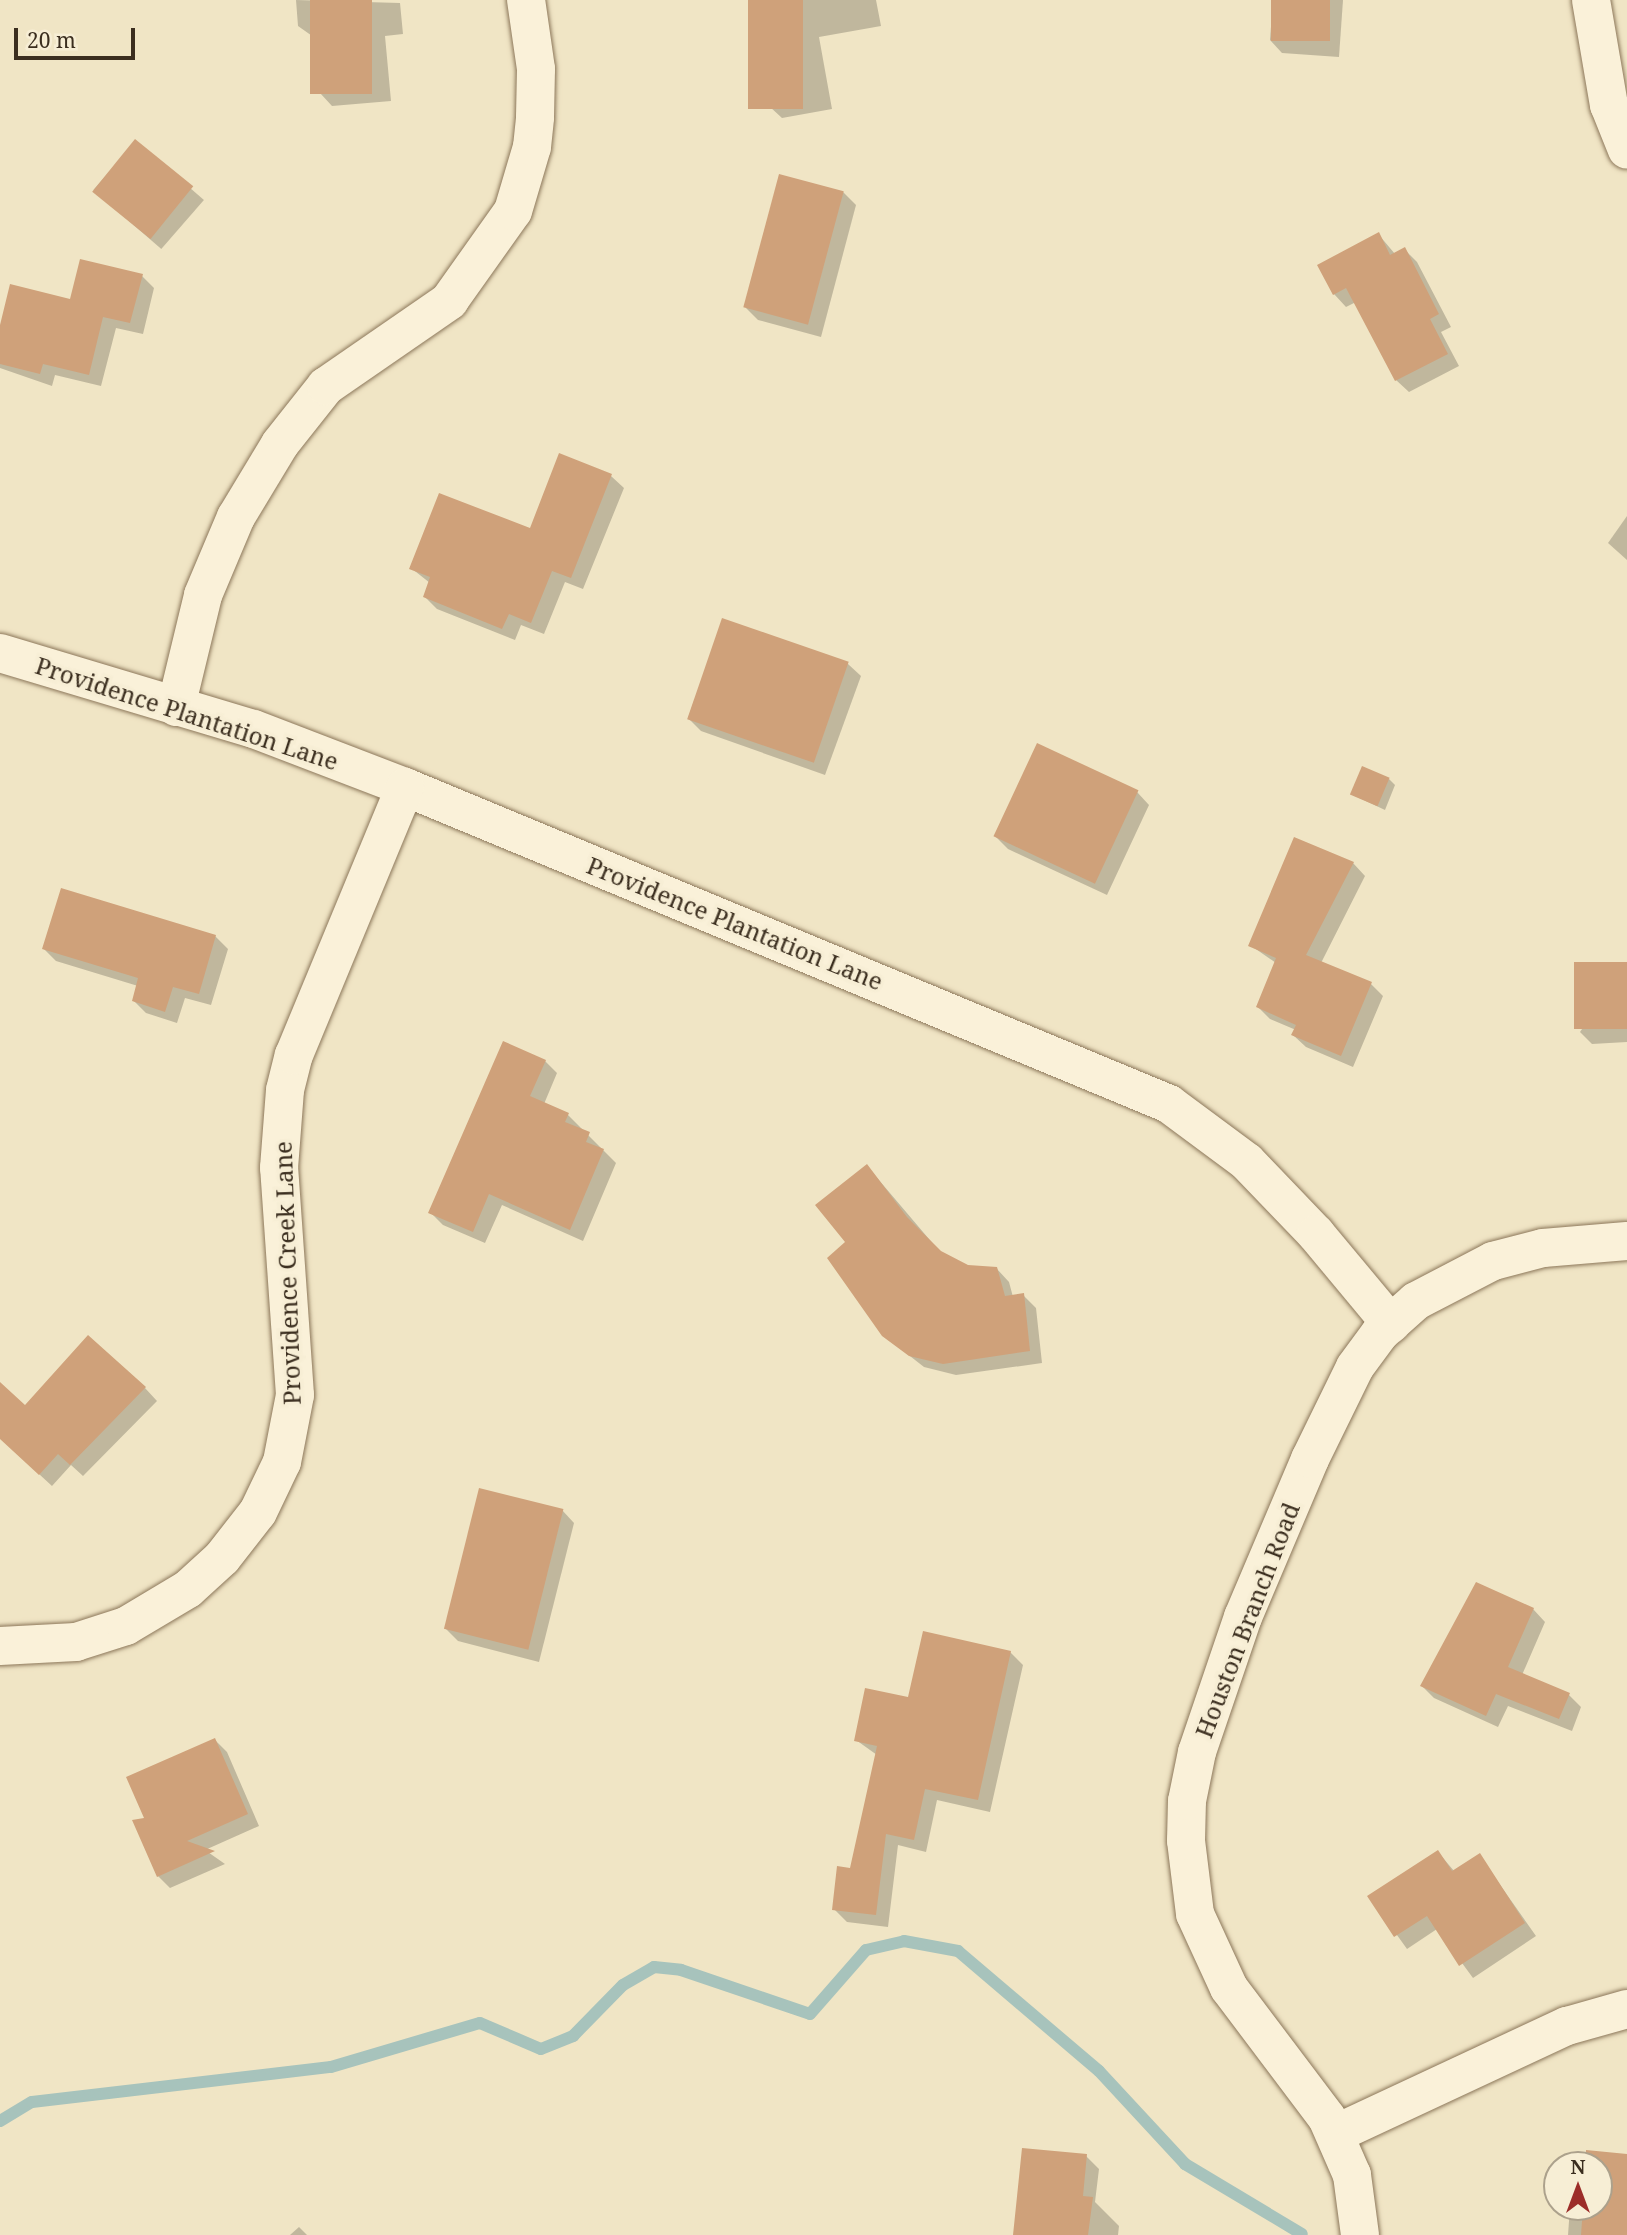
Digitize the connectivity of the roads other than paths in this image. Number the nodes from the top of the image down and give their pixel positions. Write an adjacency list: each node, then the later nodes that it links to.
1 (526, 0): 5 (street)
2 (1591, 0): 3 (street)
3 (1627, 150)
4 (0, 653): 5 (street, Providence Plantation Lane)
5 (176, 707): 6 (street, Providence Plantation Lane)
6 (405, 787): 8 (street, Providence Plantation Lane); 9 (street, Providence Creek Lane)
7 (1627, 1241): 8 (street, Houston Branch Road)
8 (1391, 1324): 11 (street, Houston Branch Road)
9 (0, 1646)
10 (1627, 2009): 11 (street)
11 (1335, 2134): 12 (street, Houston Branch Road)
12 (1360, 2235)

